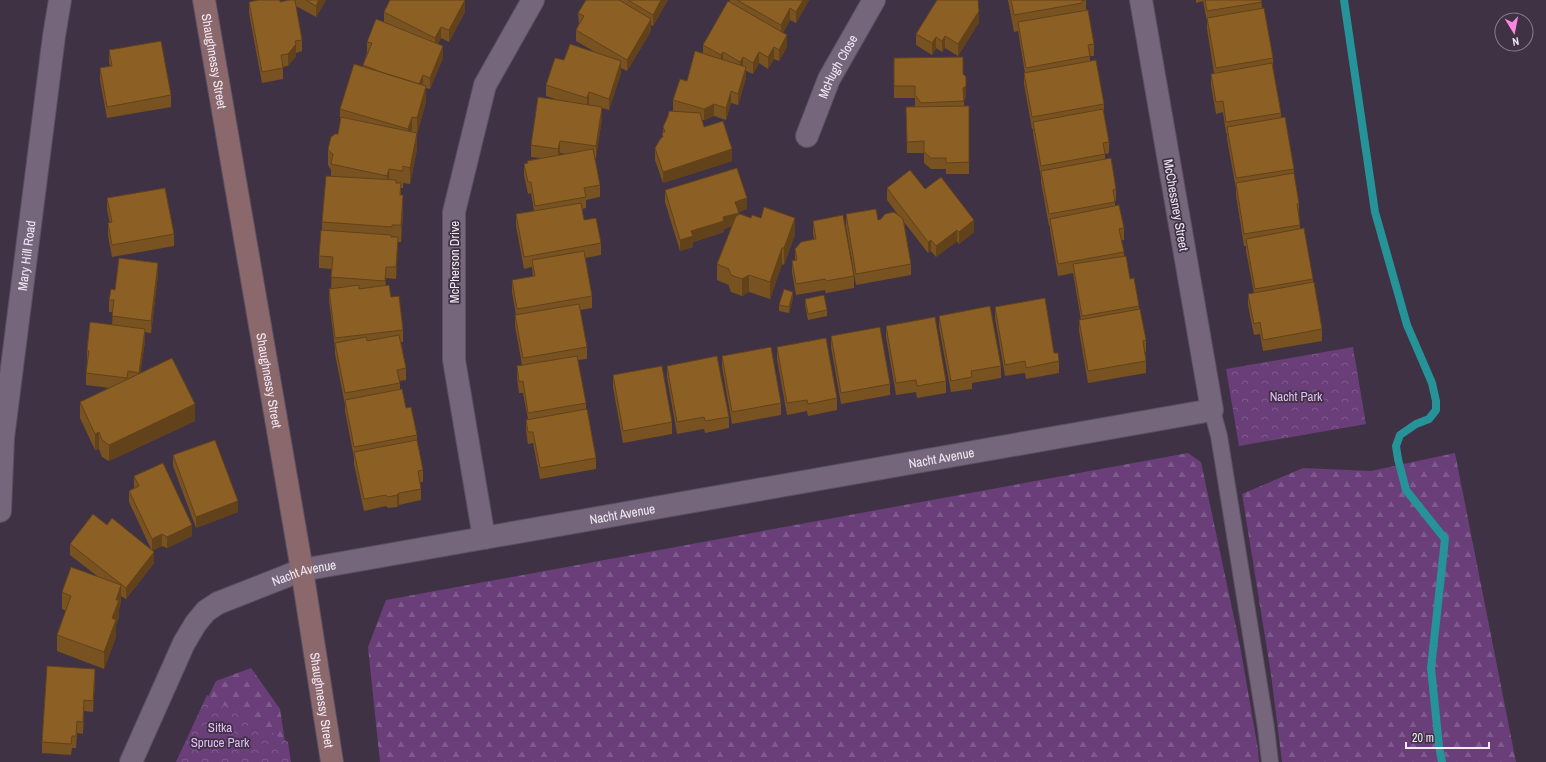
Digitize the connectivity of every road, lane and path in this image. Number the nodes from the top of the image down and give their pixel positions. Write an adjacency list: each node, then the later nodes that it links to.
1 (60, 0): 8 (street, Mary Hill Road)
2 (204, 0): 11 (main road, Shaughnessy Street)
3 (534, 0): 10 (street, McPherson Drive)
4 (874, 0): 6 (street, McHugh Close)
5 (1140, 0): 7 (street, McChessney Street)
6 (807, 136)
7 (1212, 410): 10 (street, Nacht Avenue); 14 (lane)
8 (2, 437): 9 (street, Mary Hill Road)
9 (0, 511)
10 (484, 538): 11 (street, Nacht Avenue)
11 (302, 570): 12 (street, Nacht Avenue); 13 (main road, Shaughnessy Street)
12 (130, 762)
13 (332, 762)
14 (1270, 762)

